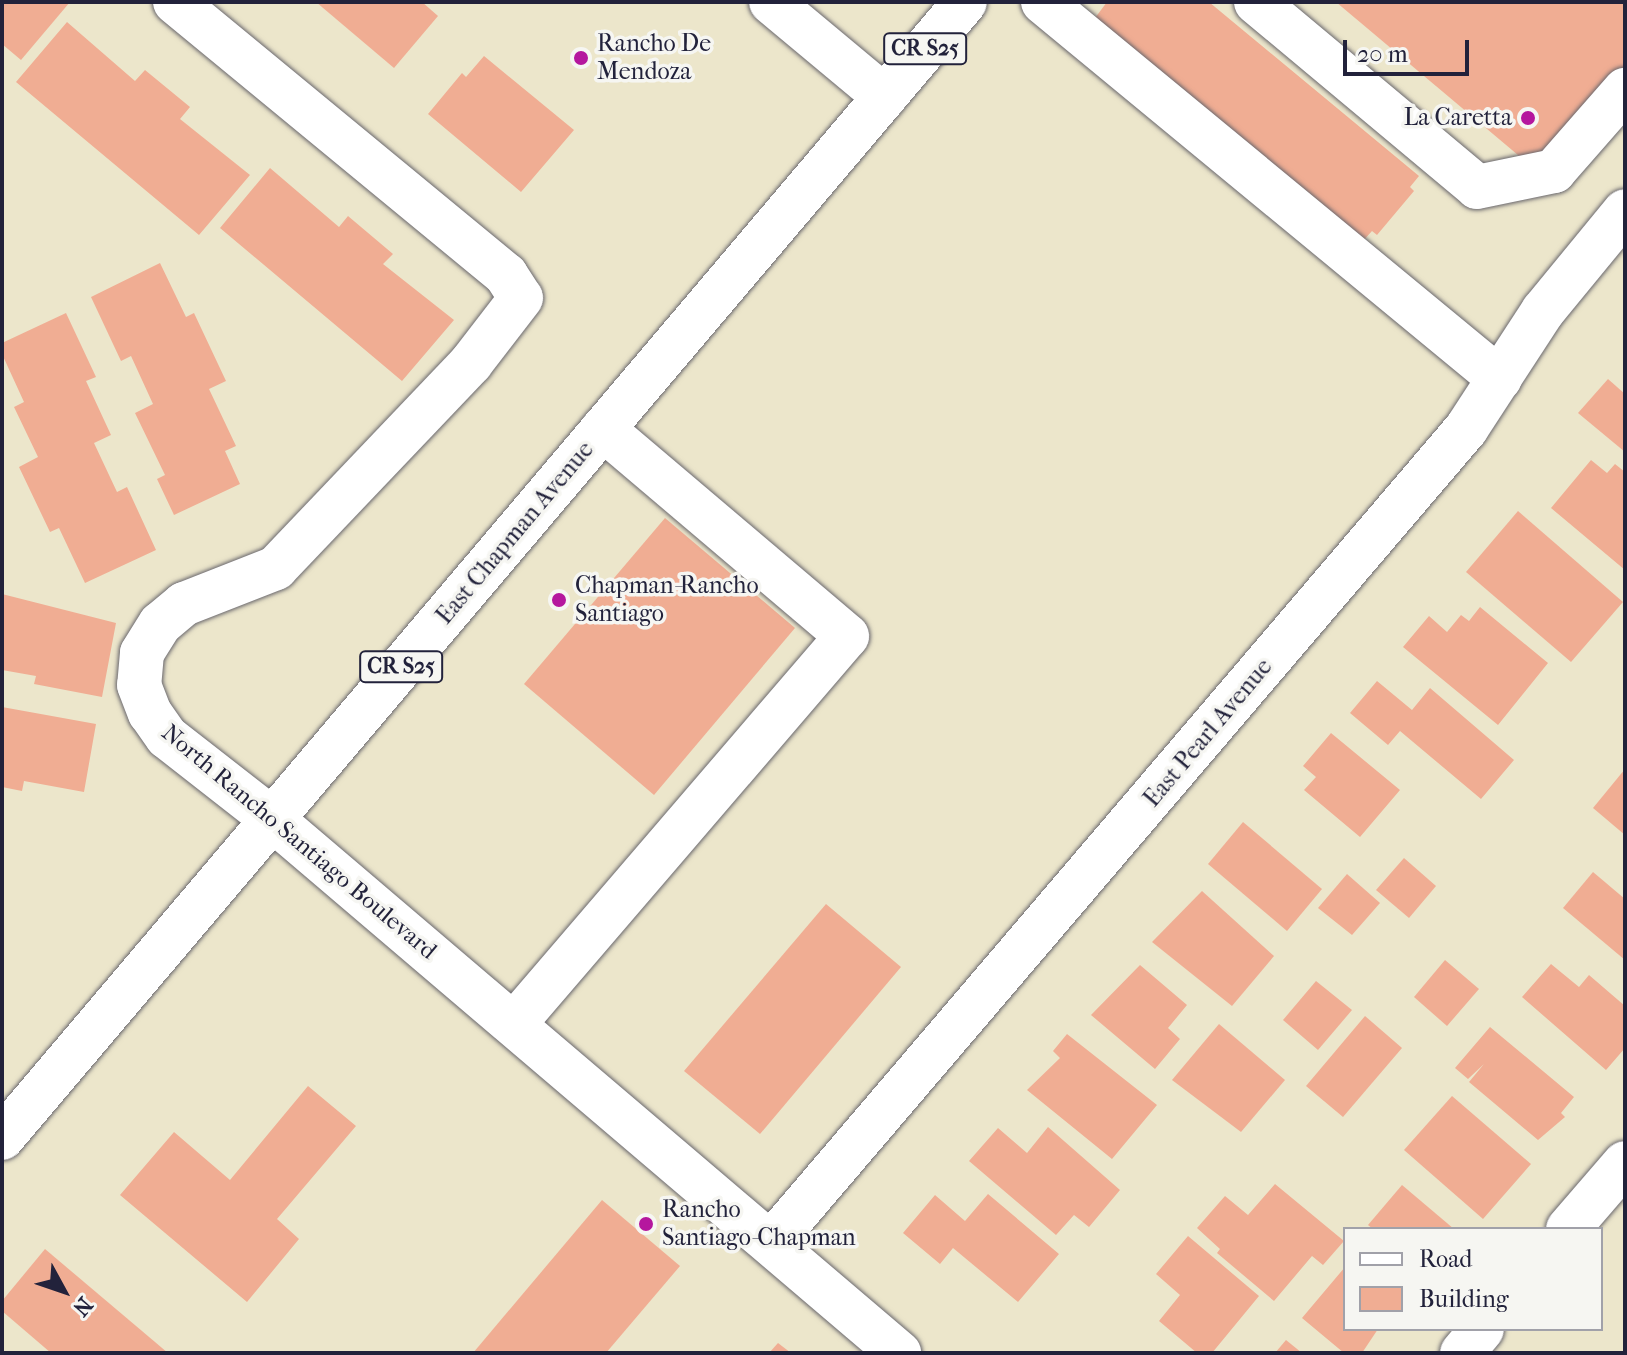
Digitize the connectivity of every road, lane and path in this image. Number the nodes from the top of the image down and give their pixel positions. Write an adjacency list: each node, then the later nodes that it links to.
1 (175, 2): 11 (street, North Rancho Santiago Boulevard)
2 (771, 2): 7 (street)
3 (965, 2): 7 (street, East Chapman Avenue / CR S25)
4 (1043, 2): 9 (street)
5 (1256, 2): 6 (street)
6 (1625, 90)
7 (885, 97): 10 (street, East Chapman Avenue / CR S25)
8 (1625, 211): 9 (street, East Pearl Avenue)
9 (1500, 379): 16 (street, East Pearl Avenue)
10 (603, 429): 11 (street, East Chapman Avenue / CR S25); 12 (street)
11 (272, 819): 12 (street, North Rancho Santiago Boulevard); 13 (street, East Chapman Avenue / CR S25)
12 (514, 1024): 16 (street, North Rancho Santiago Boulevard)
13 (2, 1138)
14 (1625, 1163): 15 (street)
15 (1570, 1227)
16 (773, 1241): 18 (street, North Rancho Santiago Boulevard)
17 (1480, 1331): 19 (street)
18 (899, 1353)
19 (1462, 1353)

